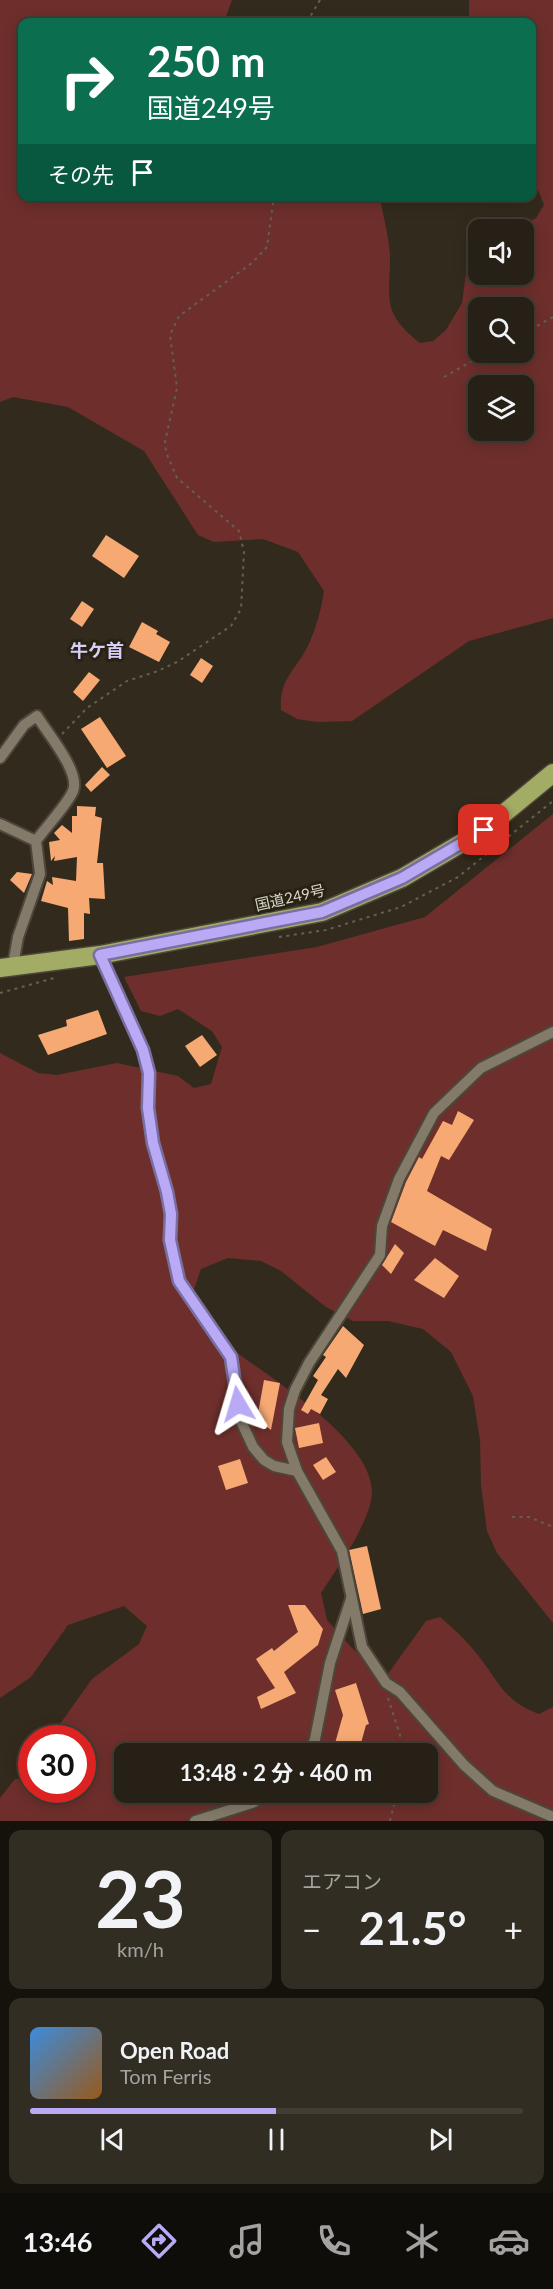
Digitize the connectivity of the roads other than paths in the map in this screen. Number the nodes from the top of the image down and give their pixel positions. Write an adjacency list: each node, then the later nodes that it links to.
1 (0, 758): 4 (street)
2 (553, 773): 5 (highway, 国道249号)
3 (0, 824): 4 (street)
4 (36, 841): 6 (street)
5 (100, 955): 6 (highway, 国道249号); 8 (street)
6 (7, 967)
7 (553, 1032): 8 (street)
8 (297, 1471): 9 (street)
9 (351, 1599): 10 (street); 12 (street)
10 (313, 1743)
11 (252, 1803): 13 (street)
12 (553, 1817)
13 (195, 1821)

